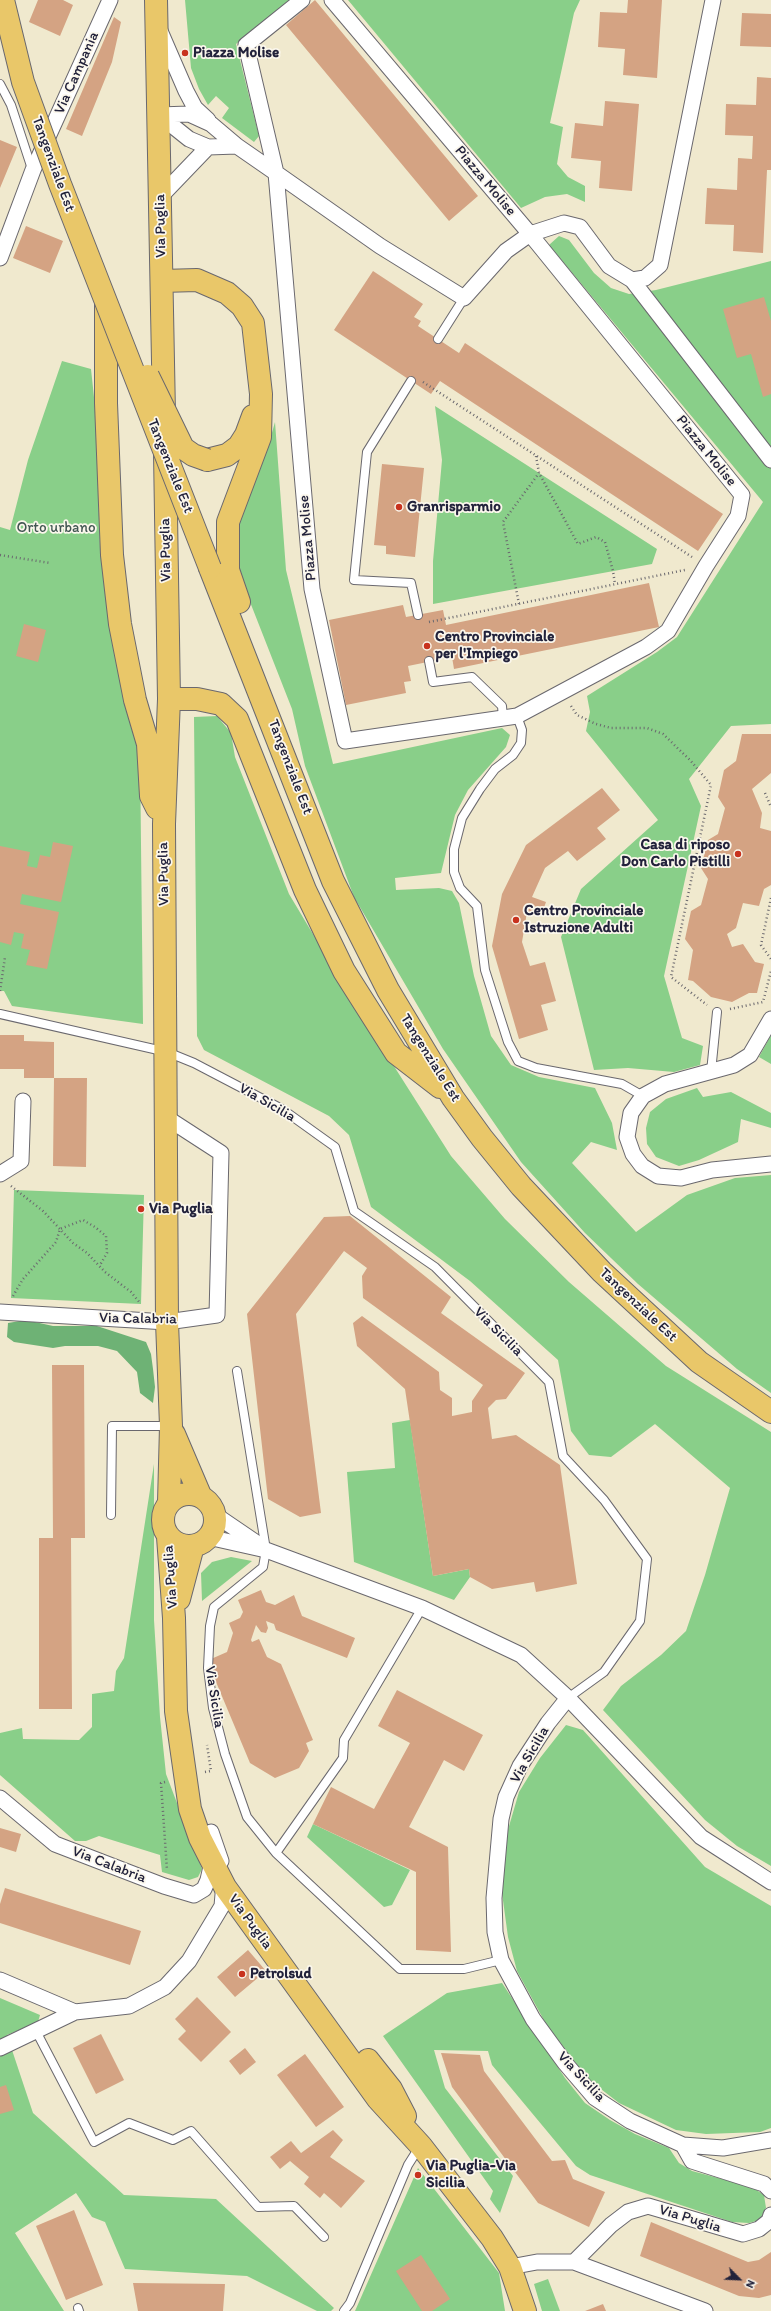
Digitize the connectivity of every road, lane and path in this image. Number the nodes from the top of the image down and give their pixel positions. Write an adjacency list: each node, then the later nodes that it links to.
1 (3, 0): 21 (main road, Tangenziale Est, bridge)
2 (110, 0): 13 (street, Via Campania)
3 (156, 0): 7 (main road, Via Puglia)
4 (302, 0): 14 (street, Piazza Molise)
5 (332, 0): 16 (street, Piazza Molise)
6 (714, 0): 19 (street)
7 (157, 24): 9 (main road, Via Puglia); 10 (street)
8 (0, 84): 13 (lane)
9 (159, 114): 10 (street); 12 (street); 15 (main road, Via Puglia)
10 (211, 124): 11 (street)
11 (237, 146): 12 (street); 14 (street)
12 (208, 147): 15 (street)
13 (33, 170): 17 (street, Via Campania)
14 (276, 173): 20 (street); 39 (street, Piazza Molise)
15 (160, 197): 18 (main road, Via Puglia)
16 (530, 234): 19 (street); 20 (street); 31 (street, Piazza Molise)
17 (0, 258)
18 (162, 280): 25 (main road); 38 (main road, Via Puglia)
19 (632, 280): 27 (street)
20 (464, 298): 22 (lane)
21 (106, 304): 25 (main road, bridge); 40 (main road, Tangenziale Est, bridge); 43 (main road)
22 (438, 339)
23 (411, 381): 34 (lane)
24 (421, 381): 26 (path)
25 (261, 394): 40 (main road)
26 (536, 455): 28 (path); 31 (path)
27 (771, 460)
28 (539, 473): 32 (path); 33 (path)
29 (0, 555): 30 (path)
30 (50, 563)
31 (706, 566): 32 (path); 37 (street, Piazza Molise)
32 (615, 584): 33 (path)
33 (519, 604): 35 (path)
34 (418, 615)
35 (428, 622)
36 (428, 661): 39 (lane)
37 (562, 692): 39 (street, Piazza Molise); 49 (path)
38 (169, 699): 43 (main road, Via Puglia); 55 (main road)
39 (510, 717): 54 (lane)
40 (285, 754): 55 (main road, Tangenziale Est)
41 (765, 793): 42 (path)
42 (771, 807)
43 (164, 824): 52 (main road, Via Puglia)
44 (771, 898): 46 (path)
45 (5, 957): 48 (path)
46 (771, 959)
47 (771, 971): 49 (path)
48 (0, 991)
49 (717, 1012): 53 (lane)
50 (0, 1014): 52 (lane)
51 (771, 1019): 53 (street)
52 (167, 1052): 57 (main road, Via Puglia); 77 (lane, Via Sicilia)
53 (711, 1072): 54 (street)
54 (643, 1096): 58 (street)
55 (453, 1098): 66 (main road, Tangenziale Est)
56 (23, 1101): 59 (street)
57 (166, 1118): 64 (main road, Via Puglia); 64 (street, Via Calabria)
58 (771, 1164)
59 (5, 1180): 60 (path)
60 (60, 1229): 61 (path); 61 (path); 62 (path)
61 (100, 1265): 63 (path)
62 (2, 1313): 63 (street, Via Calabria)
63 (144, 1321): 64 (street, Via Calabria)
64 (166, 1322): 67 (main road, Via Puglia)
65 (237, 1371): 74 (lane)
66 (771, 1412)
67 (171, 1426): 68 (main road, Via Puglia); 69 (main road, Via Puglia); 71 (lane)
68 (200, 1495): 69 (main road); 70 (main road)
69 (169, 1502): 72 (main road)
70 (214, 1514): 73 (main road); 74 (street)
71 (111, 1515)
72 (168, 1536): 73 (main road); 76 (main road, Via Puglia)
73 (200, 1542): 74 (street); 76 (main road, Via Puglia)
74 (266, 1550): 75 (street); 81 (lane, Via Sicilia)
75 (422, 1608): 77 (street); 81 (lane)
76 (174, 1618): 78 (main road, Via Puglia)
77 (568, 1698): 83 (street); 87 (street, Via Sicilia)
78 (186, 1776): 80 (main road, Via Puglia); 82 (main road, Via Puglia)
79 (0, 1798): 82 (street, Via Calabria)
80 (211, 1832): 84 (street); 94 (main road, Via Puglia)
81 (276, 1853): 87 (lane, Via Sicilia)
82 (212, 1862): 84 (main road, Via Puglia); 85 (street)
83 (771, 1882)
84 (225, 1886): 85 (street); 86 (main road, Via Puglia)
85 (206, 1932): 86 (street); 89 (street)
86 (258, 1933): 94 (main road, Via Puglia)
87 (501, 1960): 93 (street, Via Sicilia)
88 (0, 1980): 89 (street)
89 (75, 2012): 90 (street)
90 (36, 2031): 91 (street); 97 (lane)
91 (0, 2048)
92 (771, 2140): 93 (street, Via Sicilia)
93 (683, 2145): 95 (street)
94 (421, 2146): 99 (main road, Via Puglia); 100 (lane)
95 (771, 2191)
96 (771, 2215): 98 (street, Via Puglia)
97 (324, 2237)
98 (574, 2262): 99 (street); 102 (street)
99 (510, 2267): 101 (main road, Via Puglia)
100 (344, 2311)
101 (525, 2311)
102 (705, 2311)

